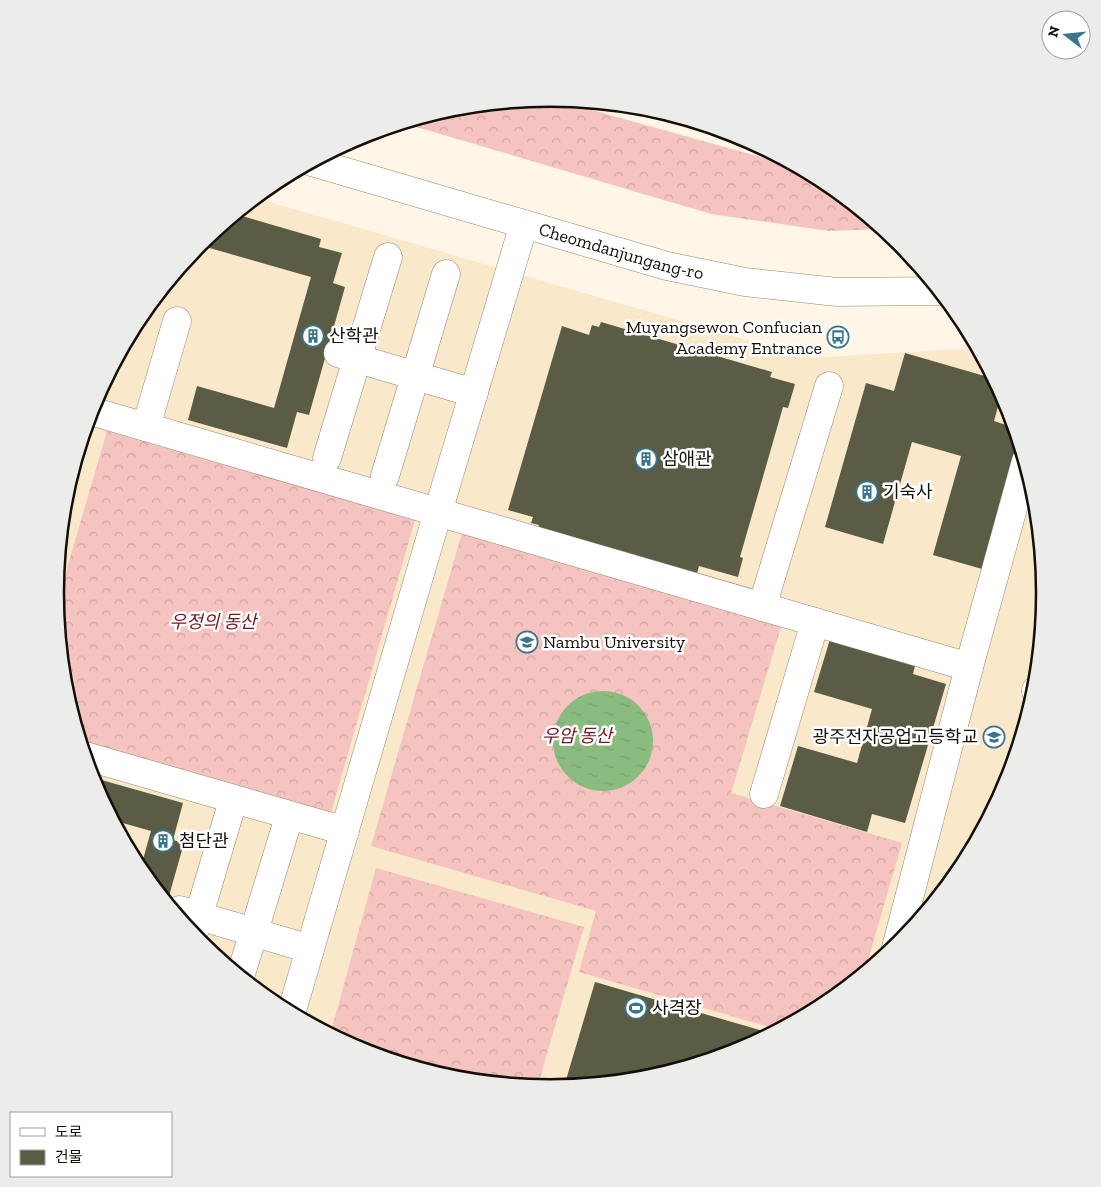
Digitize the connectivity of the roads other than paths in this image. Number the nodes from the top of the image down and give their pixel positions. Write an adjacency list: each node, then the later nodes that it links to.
1 (321, 165): 2 (street, Cheomdanjungang-ro)
2 (524, 224): 5 (street, Cheomdanjungang-ro); 10 (street)
3 (388, 257): 7 (street)
4 (446, 274): 8 (street)
5 (932, 291)
6 (177, 321): 12 (street)
7 (347, 356): 8 (street); 13 (street)
8 (416, 376): 10 (street); 15 (street)
9 (829, 386): 17 (street)
10 (474, 393): 16 (street)
11 (99, 413): 12 (street)
12 (146, 427): 16 (street)
13 (327, 458)
14 (1022, 474): 19 (street)
15 (385, 476)
16 (438, 512): 17 (street); 24 (street)
17 (762, 606): 18 (street)
18 (815, 622): 19 (street); 21 (street)
19 (969, 667): 28 (street)
20 (93, 758): 24 (street)
21 (764, 794)
22 (229, 814): 25 (street)
23 (285, 830): 27 (street)
24 (345, 831): 29 (street)
25 (190, 921)
26 (191, 921): 27 (street)
27 (254, 932): 29 (street); 30 (street)
28 (900, 932)
29 (310, 949): 31 (street)
30 (242, 970)
31 (293, 1006)

